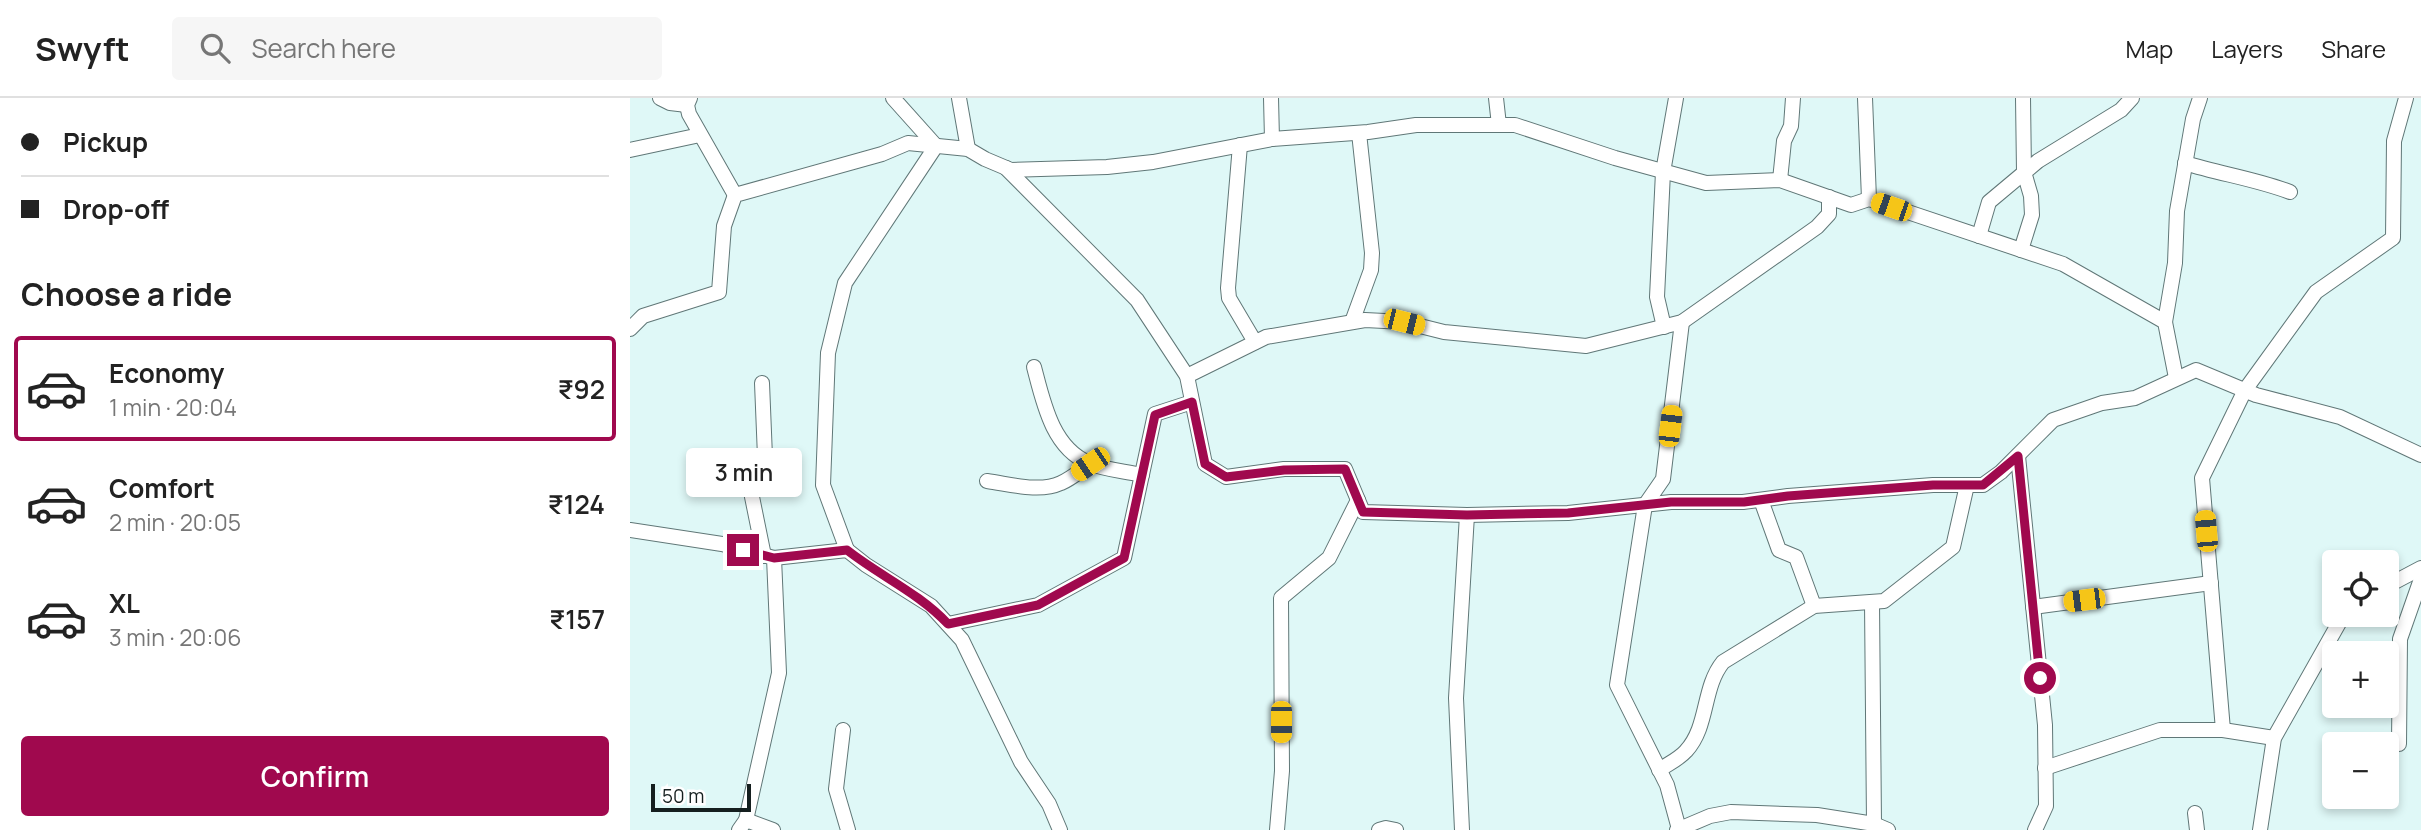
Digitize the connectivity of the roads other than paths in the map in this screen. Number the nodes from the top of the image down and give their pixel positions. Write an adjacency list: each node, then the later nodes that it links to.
1 (660, 98): 13 (street)
2 (893, 98): 19 (street)
3 (959, 98): 20 (street)
4 (1272, 98): 17 (street)
5 (1496, 98): 14 (street)
6 (1676, 98): 24 (street)
7 (1793, 98): 26 (street)
8 (1865, 98): 30 (street)
9 (2023, 98): 25 (street)
10 (2132, 98): 25 (street)
11 (2200, 98): 22 (street)
12 (2406, 98): 43 (street)
13 (689, 101): 16 (street)
14 (1499, 125): 15 (street); 24 (street)
15 (1359, 133): 17 (street); 34 (street)
16 (700, 135): 21 (street); 28 (street)
17 (1272, 139): 18 (street)
18 (1240, 145): 23 (street); 38 (street)
19 (936, 146): 20 (street); 28 (street); 56 (street)
20 (968, 149): 23 (street)
21 (630, 150)
22 (2185, 163): 27 (street); 33 (street)
23 (1006, 169): 40 (street)
24 (1663, 172): 26 (street); 36 (street)
25 (2024, 173): 31 (street); 32 (street)
26 (1780, 180): 29 (street)
27 (2290, 192)
28 (735, 195): 37 (street)
29 (1829, 197): 30 (street); 35 (street)
30 (1869, 199): 31 (street)
31 (1979, 236): 32 (street)
32 (2021, 250): 33 (street)
33 (2165, 321): 41 (street)
34 (1352, 322): 36 (street); 38 (street)
35 (1682, 322): 36 (street); 53 (street)
36 (1664, 327)
37 (630, 328)
38 (1255, 342): 40 (street)
39 (1034, 367): 47 (street)
40 (1187, 376): 44 (street)
41 (2176, 378): 43 (street); 46 (street)
42 (762, 383): 57 (street)
43 (2245, 390): 45 (street); 61 (street)
44 (1192, 402): 48 (street); 51 (street)
45 (2421, 455)
46 (2018, 456): 50 (street); 64 (street)
47 (1090, 464): 48 (street); 49 (street)
48 (1142, 475): 65 (street)
49 (987, 481)
50 (1967, 485): 52 (street); 62 (street)
51 (1358, 500): 54 (street); 80 (street)
52 (1761, 500): 53 (street); 63 (street)
53 (1645, 505): 54 (street); 72 (street)
54 (1467, 515): 83 (street)
55 (630, 530): 57 (street)
56 (847, 550): 57 (street); 65 (street)
57 (769, 557): 74 (street)
58 (2421, 568): 60 (street)
59 (2421, 579): 70 (street)
60 (2399, 580)
61 (2211, 583): 64 (street); 68 (street)
62 (1872, 602): 63 (street); 75 (street)
63 (1814, 606): 72 (street)
64 (2033, 607): 71 (street)
65 (948, 624): 79 (street)
66 (2337, 627): 69 (street)
67 (843, 730): 78 (street)
68 (2223, 730): 69 (street); 71 (street)
69 (2274, 738): 86 (street)
70 (2399, 744)
71 (2045, 768): 84 (street)
72 (1659, 770): 76 (street)
73 (2195, 813): 85 (street)
74 (742, 825): 77 (street)
75 (1881, 827): 76 (street)
76 (1678, 829)
77 (773, 830)
78 (848, 830)
79 (1060, 830)
80 (1277, 830)
81 (1379, 830): 82 (street)
82 (1396, 830)
83 (1462, 830)
84 (2035, 830)
85 (2197, 830)
86 (2260, 830)

